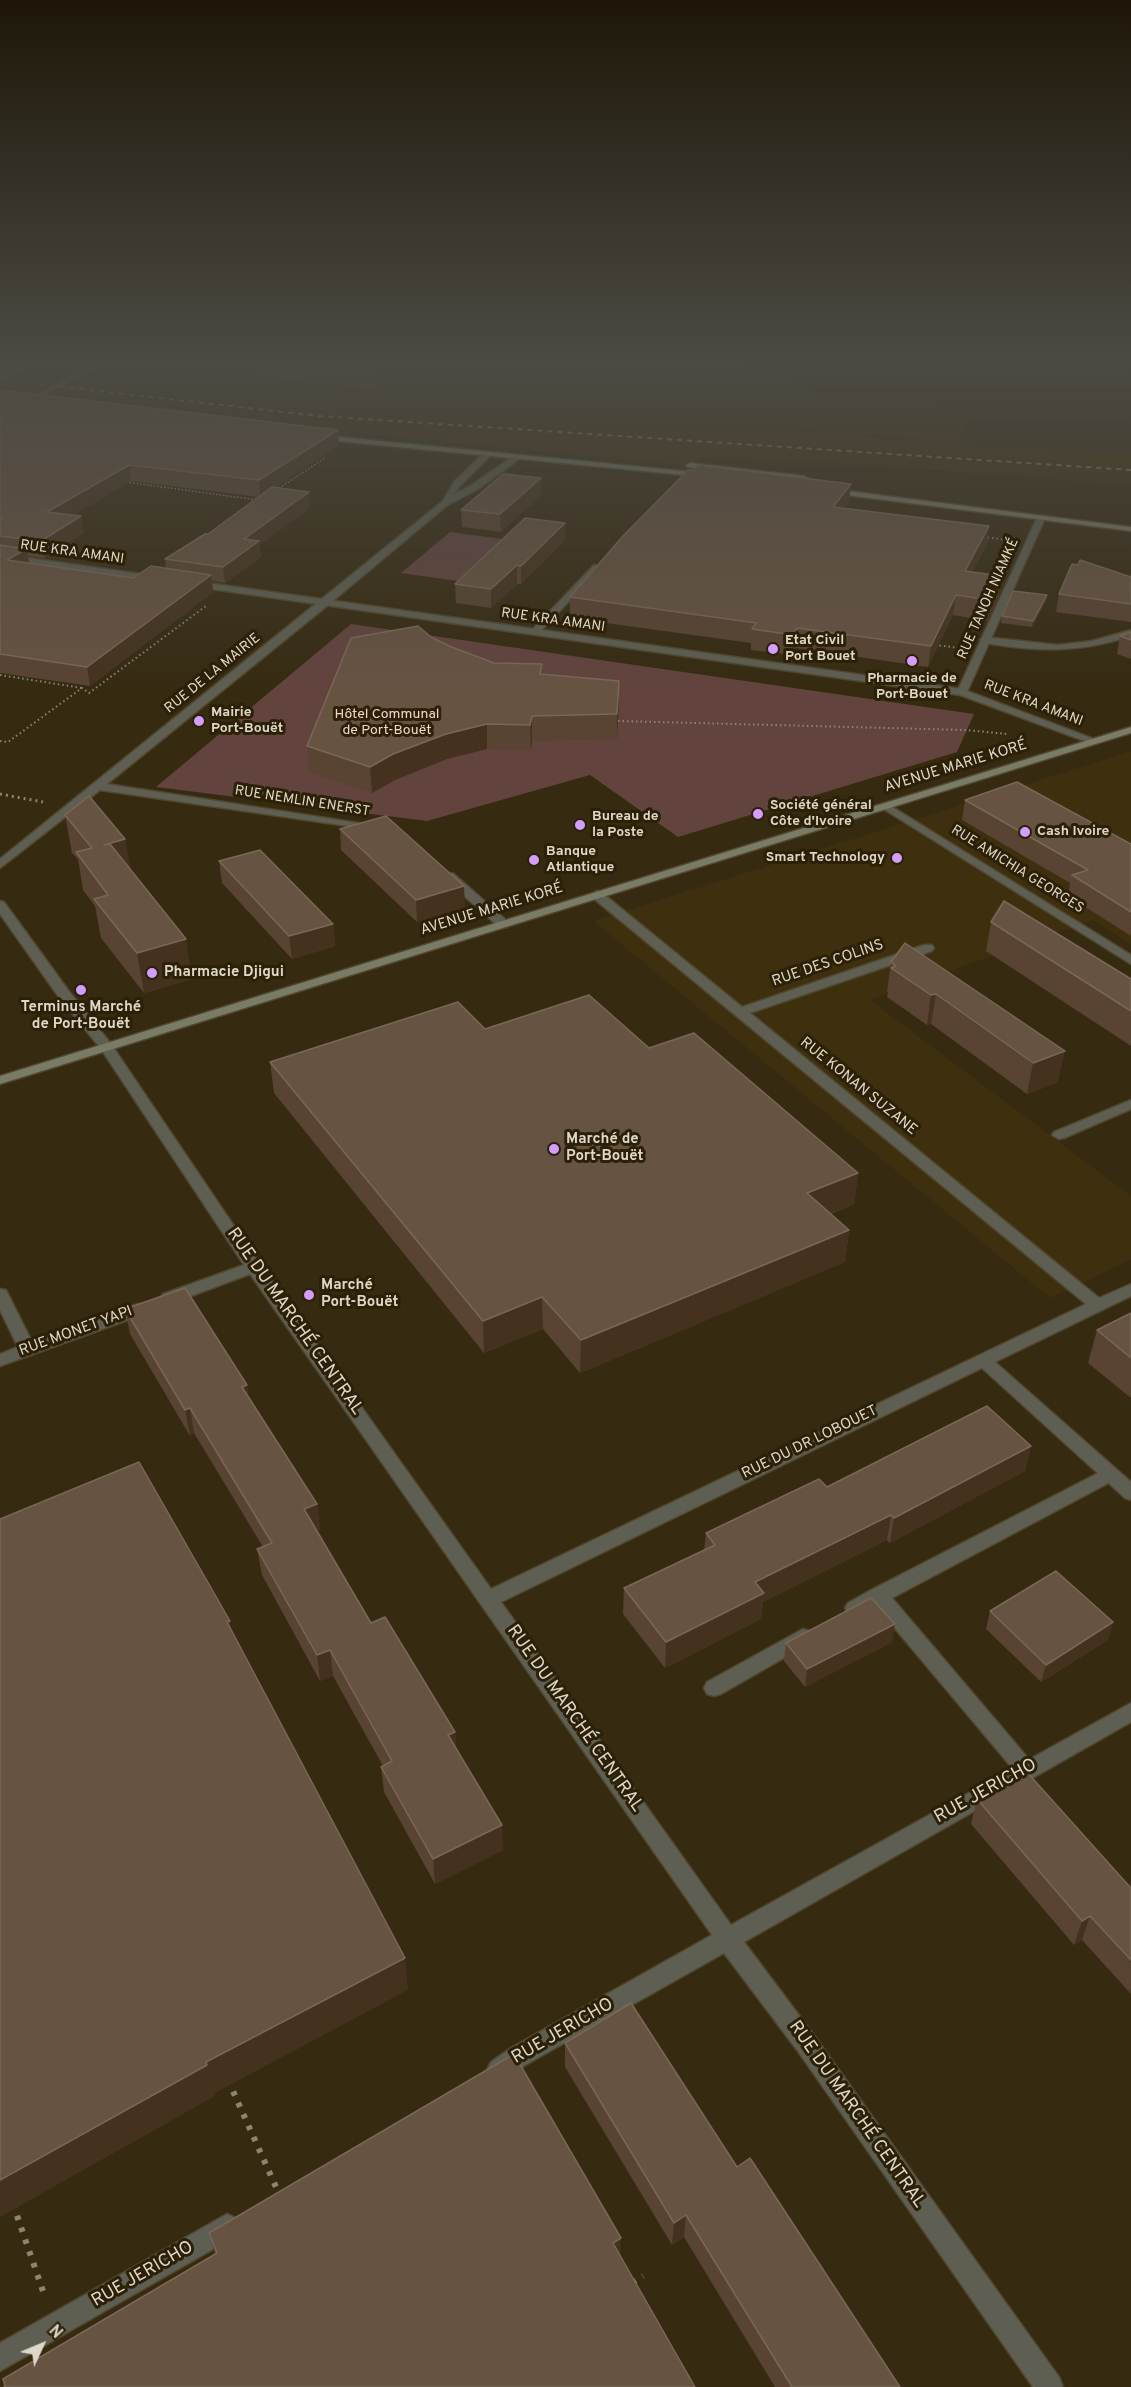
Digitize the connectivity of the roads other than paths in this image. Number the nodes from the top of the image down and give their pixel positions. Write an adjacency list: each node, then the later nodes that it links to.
1 (470, 471): 11 (street, RUE DE LA MAIRIE)
2 (497, 471): 11 (street, RUE DE LA MAIRIE)
3 (672, 471): 5 (main road)
4 (746, 471): 6 (main road)
5 (688, 473): 7 (street); 9 (main road)
6 (819, 480)
7 (680, 482)
8 (831, 482): 13 (main road)
9 (781, 485)
10 (827, 490): 12 (main road)
11 (443, 504): 19 (street, RUE DE LA MAIRIE)
12 (1041, 518): 14 (main road); 22 (street, RUE TANOH NIAMKÉ)
13 (1131, 520)
14 (1131, 529)
15 (0, 557): 17 (street, RUE KRA AMANI)
16 (607, 557): 20 (street)
17 (170, 581)
18 (181, 582): 19 (street, RUE KRA AMANI)
19 (325, 603): 20 (street, RUE KRA AMANI); 26 (street, RUE DE LA MAIRIE)
20 (535, 632): 23 (street, RUE KRA AMANI)
21 (1131, 633): 22 (street)
22 (985, 640): 23 (street, RUE TANOH NIAMKÉ)
23 (962, 692): 25 (street, RUE KRA AMANI)
24 (1131, 730): 25 (main road, AVENUE MARIE KORÉ)
25 (1094, 741): 27 (main road, AVENUE MARIE KORÉ)
26 (99, 786): 28 (street, RUE NEMLIN ENERST); 29 (street, RUE DE LA MAIRIE)
27 (886, 806): 31 (main road, AVENUE MARIE KORÉ); 35 (street, RUE AMICHIA GEORGES)
28 (387, 830)
29 (0, 865)
30 (442, 870): 33 (street)
31 (597, 895): 33 (main road, AVENUE MARIE KORÉ); 36 (street, RUE KONAN SUZANE)
32 (0, 905): 37 (street)
33 (503, 924): 37 (main road, AVENUE MARIE KORÉ)
34 (928, 948): 36 (street, RUE DES COLINS)
35 (1131, 960)
36 (740, 1012): 44 (street, RUE KONAN SUZANE)
37 (106, 1047): 38 (main road, AVENUE MARIE KORÉ); 41 (street, RUE DU MARCHÉ CENTRAL)
38 (0, 1080)
39 (1131, 1104): 40 (street)
40 (1059, 1135)
41 (254, 1268): 45 (street, RUE MONET YAPI); 51 (street, RUE DU MARCHÉ CENTRAL)
42 (1131, 1289): 44 (street, RUE DU DR LOBOUET)
43 (0, 1294): 45 (street)
44 (1098, 1305): 47 (street, RUE DU DR LOBOUET)
45 (28, 1350): 46 (street, RUE MONET YAPI)
46 (0, 1360)
47 (983, 1360): 48 (street); 51 (street, RUE DU DR LOBOUET)
48 (1110, 1474): 49 (street); 50 (street)
49 (1131, 1493)
50 (878, 1594): 52 (street); 56 (street)
51 (489, 1599): 57 (street, RUE DU MARCHÉ CENTRAL)
52 (837, 1618)
53 (817, 1629): 54 (street)
54 (714, 1688)
55 (1131, 1712): 56 (street, RUE JERICHO)
56 (1026, 1770): 57 (street, RUE JERICHO)
57 (727, 1938): 58 (street, RUE JERICHO); 61 (street, RUE DU MARCHÉ CENTRAL)
58 (481, 2080)
59 (280, 2196): 60 (street, RUE JERICHO)
60 (0, 2358)
61 (1049, 2387)

